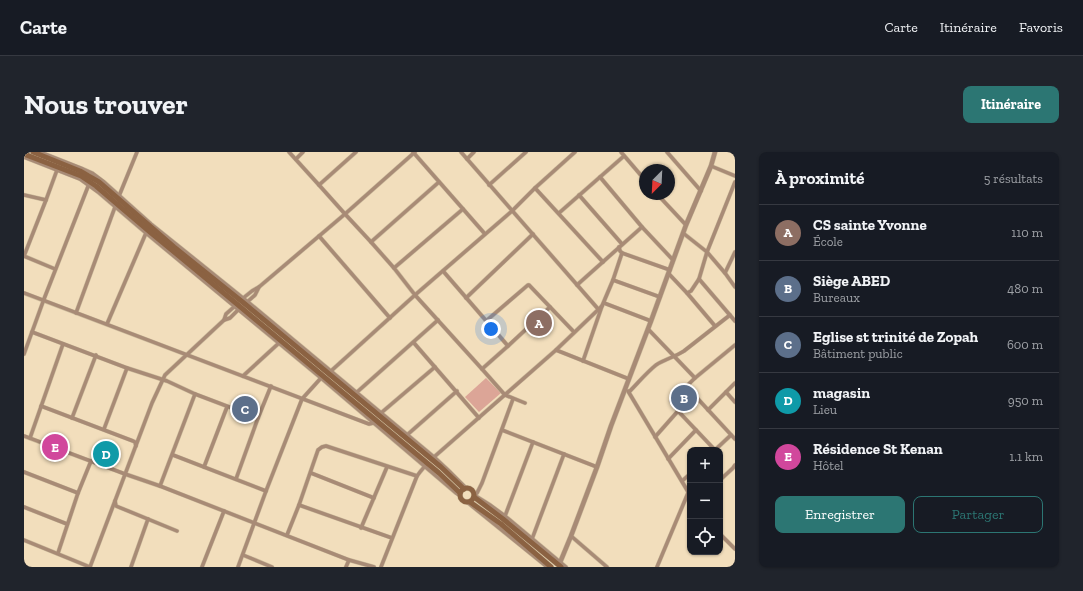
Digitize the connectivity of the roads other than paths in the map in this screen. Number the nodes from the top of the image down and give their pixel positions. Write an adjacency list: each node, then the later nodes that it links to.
1 (33, 152): 72 (main road)
2 (40, 152): 34 (street)
3 (136, 152): 34 (street)
4 (289, 152): 18 (street)
5 (304, 152): 18 (street)
6 (356, 152): 28 (street)
7 (414, 152): 25 (street); 41 (street)
8 (461, 152): 19 (street)
9 (474, 152): 19 (street)
10 (526, 152): 29 (street)
11 (575, 152): 30 (street)
12 (621, 152): 16 (street)
13 (667, 152): 31 (street)
14 (713, 153): 20 (street)
15 (24, 154): 72 (main road)
16 (624, 156): 22 (street); 24 (street)
17 (24, 157): 21 (street)
18 (296, 159): 28 (street)
19 (467, 159): 29 (street)
20 (711, 166): 23 (street); 31 (street)
21 (57, 170): 27 (street); 35 (street)
22 (639, 173)
23 (735, 176)
24 (600, 177): 33 (street); 43 (street)
25 (439, 182): 38 (street); 49 (street)
26 (735, 182): 51 (street)
27 (89, 184): 37 (street); 58 (street)
28 (319, 185): 41 (street)
29 (489, 185): 39 (street)
30 (535, 188): 39 (street); 40 (street)
31 (701, 190): 42 (street)
32 (24, 195): 35 (street)
33 (579, 195): 40 (street); 50 (street)
34 (119, 196): 72 (street)
35 (46, 200): 54 (street)
36 (663, 200): 42 (street)
37 (115, 206): 45 (street); 75 (street)
38 (463, 209): 46 (street); 57 (street)
39 (512, 211): 46 (street); 47 (street)
40 (559, 213): 56 (street)
41 (344, 214): 48 (street); 49 (street)
42 (686, 225): 44 (street)
43 (642, 227): 50 (street); 55 (street)
44 (683, 233): 51 (street); 55 (street)
45 (146, 234): 72 (street); 82 (street)
46 (485, 234): 59 (street)
47 (533, 234): 64 (street); 70 (street)
48 (319, 236): 72 (street); 77 (street)
49 (371, 242): 57 (street)
50 (621, 246): 53 (street); 56 (street)
51 (707, 252): 61 (street); 62 (street)
52 (735, 252): 61 (street)
53 (622, 253): 60 (street); 63 (street)
54 (24, 256): 58 (street)
55 (673, 260): 60 (street)
56 (603, 262): 64 (street)
57 (394, 268): 68 (street)
58 (55, 270): 71 (street)
59 (443, 271): 68 (street); 70 (street)
60 (669, 272): 67 (street); 69 (street)
61 (725, 273): 65 (street)
62 (698, 279): 67 (street); 76 (street)
63 (614, 280): 69 (street); 73 (street)
64 (577, 285): 73 (street)
65 (735, 286)
66 (24, 292): 71 (street)
67 (687, 293): 83 (street)
68 (415, 295): 77 (street); 78 (street)
69 (660, 297): 81 (street)
70 (466, 298): 80 (street)
71 (44, 300): 75 (street); 85 (street)
72 (241, 304): 87 (street); 94 (street); 101 (street); 160 (main road); 164 (main road)
73 (602, 306): 81 (street); 86 (street); 97 (street)
74 (550, 308): 80 (street); 86 (street); 91 (street)
75 (76, 313): 82 (street)
76 (730, 315): 79 (street); 83 (street)
77 (390, 318): 101 (street)
78 (438, 320): 88 (street); 100 (street)
79 (735, 320)
80 (486, 321): 91 (street)
81 (651, 321): 84 (street)
82 (107, 324): 94 (street)
83 (715, 326): 96 (street)
84 (648, 329): 96 (street); 105 (street)
85 (32, 332): 89 (street); 93 (street)
86 (574, 332): 92 (street)
87 (279, 343): 102 (street); 103 (street)
88 (414, 343): 98 (street); 114 (street)
89 (63, 344): 95 (street); 121 (street)
90 (735, 345): 104 (street)
91 (508, 346): 100 (street)
92 (556, 350): 97 (street); 116 (street)
93 (24, 354)
94 (187, 355): 102 (street); 106 (street)
95 (96, 356): 99 (street); 126 (street)
96 (675, 356): 104 (street); 112 (street)
97 (583, 361): 105 (street)
98 (435, 367): 111 (street); 125 (street)
99 (127, 368): 106 (street); 130 (street)
100 (482, 369): 116 (street)
101 (332, 371): 114 (street)
102 (243, 376): 108 (street)
103 (321, 378): 117 (street); 129 (street)
104 (695, 378): 109 (street)
105 (629, 379): 110 (street)
106 (164, 380): 115 (street); 140 (street)
107 (735, 383): 113 (street)
108 (271, 386): 117 (street); 127 (street)
109 (686, 386): 123 (street); 124 (street)
110 (626, 387): 112 (street); 149 (street)
111 (457, 391): 128 (street); 133 (street)
112 (629, 392): 136 (street)
113 (726, 392): 119 (street); 123 (street)
114 (356, 393): 125 (street)
115 (195, 394): 122 (street); 142 (street)
116 (505, 394): 118 (street); 128 (street)
117 (302, 398): 129 (street); 162 (street)
118 (513, 399): 120 (street); 131 (street)
119 (735, 402)
120 (524, 403)
121 (41, 406): 126 (street); 137 (street)
122 (227, 407): 127 (street); 147 (street)
123 (708, 410): 134 (street)
124 (678, 411): 132 (street); 136 (street)
125 (381, 413): 133 (street)
126 (72, 418): 130 (street)
127 (258, 418): 157 (street)
128 (480, 418): 143 (street)
129 (373, 423): 146 (street)
130 (104, 430): 140 (street)
131 (502, 430): 139 (street); 166 (street)
132 (696, 430): 134 (street); 144 (street)
133 (407, 435): 143 (street)
134 (731, 435): 138 (street)
135 (24, 436): 137 (street)
136 (655, 437): 144 (street)
137 (30, 438): 145 (street)
138 (735, 439)
139 (533, 442): 141 (street); 172 (street)
140 (136, 446): 153 (street)
141 (564, 454): 149 (street); 182 (street)
142 (173, 455): 147 (street); 159 (street)
143 (434, 457): 160 (street)
144 (668, 459): 158 (street)
145 (91, 461): 153 (street); 163 (street)
146 (425, 466): 154 (street); 164 (street)
147 (204, 467): 157 (street)
148 (387, 467): 152 (street); 154 (street); 165 (street)
149 (597, 467): 179 (street)
150 (734, 467): 156 (street)
151 (24, 472): 163 (street)
152 (311, 473): 165 (street); 169 (street)
153 (125, 474): 159 (street); 168 (street)
154 (417, 476): 181 (street)
155 (687, 477): 158 (street)
156 (723, 477)
157 (236, 479): 162 (street)
158 (682, 481): 161 (street)
159 (160, 486): 171 (street)
160 (465, 488): 164 (main road); 166 (main road)
161 (687, 490)
162 (266, 491): 174 (street)
163 (78, 493): 175 (street)
164 (460, 494): 166 (main road)
165 (374, 498): 176 (street)
166 (471, 499): 172 (street); 188 (main road); 197 (street); 198 (main road)
167 (687, 499): 201 (street)
168 (115, 500): 173 (street); 189 (street)
169 (299, 504): 176 (street); 178 (street)
170 (24, 507): 175 (street)
171 (224, 511): 174 (street); 191 (street)
172 (504, 516): 182 (street)
173 (148, 519): 177 (street); 190 (street)
174 (254, 523): 178 (street); 186 (street)
175 (67, 524): 185 (street)
176 (361, 528): 181 (street)
177 (177, 531)
178 (287, 535): 187 (street)
179 (571, 536): 188 (street); 200 (street)
180 (723, 537): 184 (street)
181 (392, 538): 196 (street)
182 (532, 539): 188 (street)
183 (24, 540): 185 (street)
184 (735, 549)
185 (58, 554): 189 (street)
186 (243, 556): 192 (street); 193 (street)
187 (349, 560): 194 (street); 195 (street)
188 (560, 565): 199 (street)
189 (90, 567)
190 (131, 567)
191 (202, 567)
192 (238, 567)
193 (272, 567)
194 (346, 567)
195 (374, 567)
196 (381, 567)
197 (547, 567)
198 (551, 567)
199 (566, 567)
200 (607, 567)
201 (657, 567)

